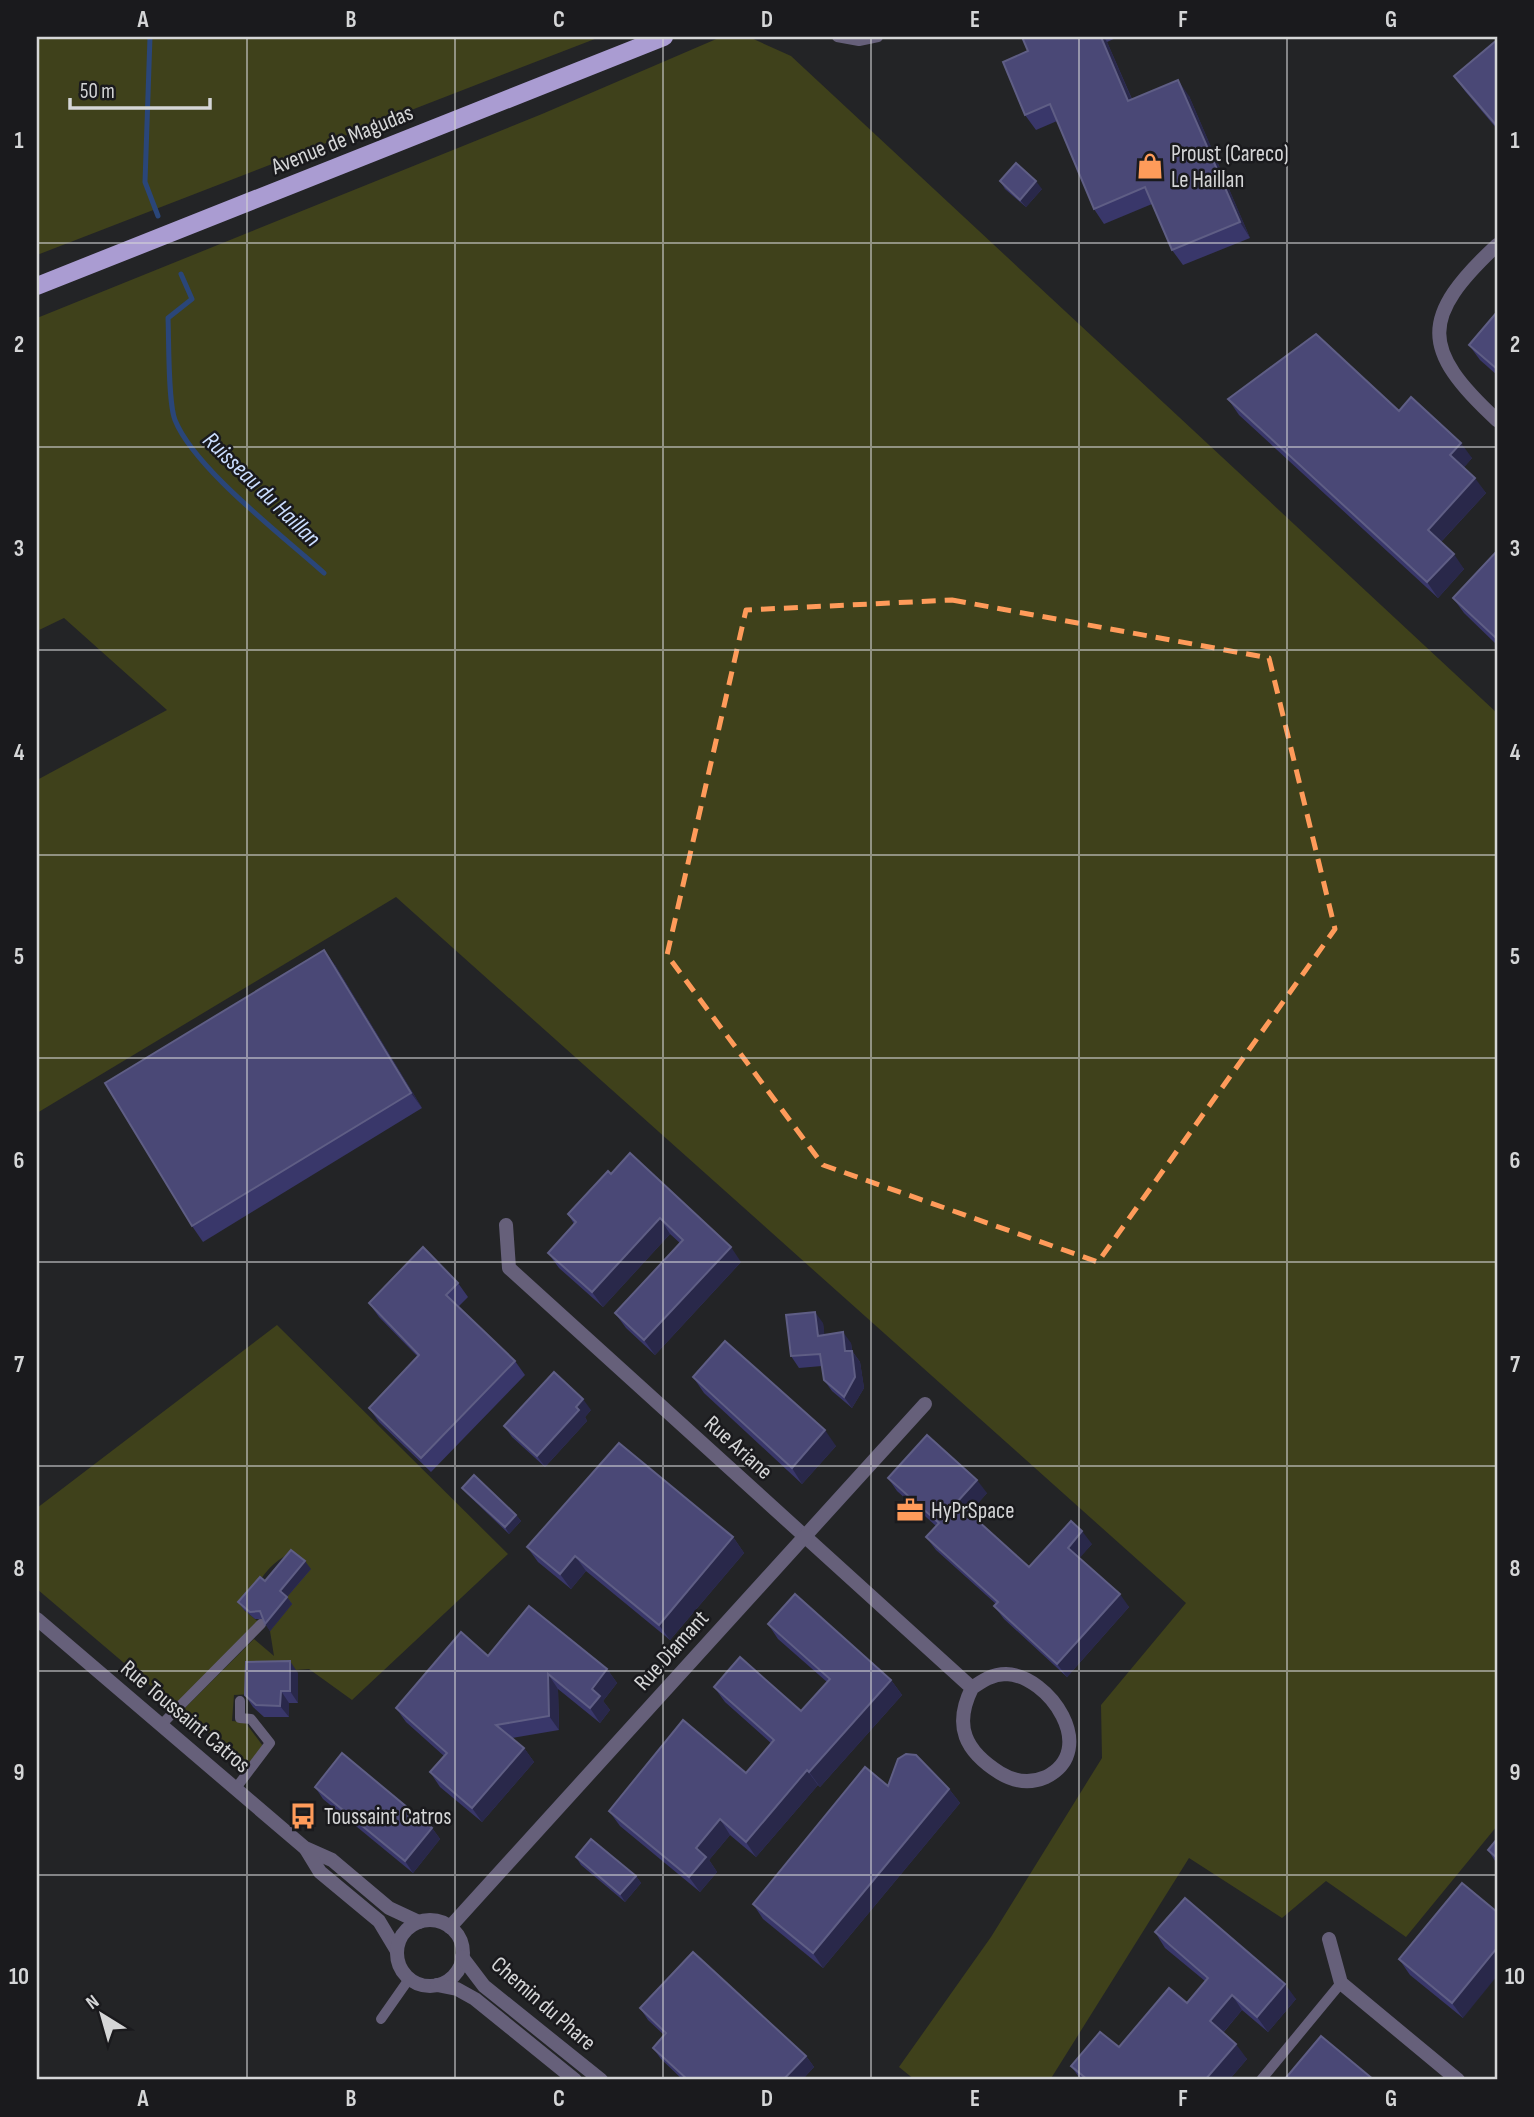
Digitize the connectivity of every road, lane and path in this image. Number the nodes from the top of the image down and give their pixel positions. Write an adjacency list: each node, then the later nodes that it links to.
1 (664, 37): 5 (main road, Avenue de Magudas)
2 (837, 37): 3 (lane)
3 (878, 37)
4 (1497, 245): 6 (street)
5 (37, 286)
6 (1497, 420)
7 (506, 1225): 9 (street, Rue Ariane)
8 (925, 1404): 9 (street, Rue Diamant)
9 (804, 1537): 12 (street, Rue Ariane); 18 (street, Rue Diamant)
10 (37, 1619): 14 (street, Rue Toussaint Catros)
11 (261, 1624): 14 (lane)
12 (972, 1688): 12 (street)
13 (240, 1701): 15 (lane)
14 (161, 1725): 15 (street, Rue Toussaint Catros)
15 (236, 1788): 16 (street, Rue Toussaint Catros)
16 (305, 1848): 17 (street, Rue Toussaint Catros); 20 (street, Rue Toussaint Catros)
17 (419, 1922): 18 (street); 20 (street)
18 (450, 1927): 21 (street)
19 (1329, 1939): 23 (street)
20 (397, 1951): 22 (street)
21 (463, 1957): 24 (street); 27 (street, Chemin du Phare)
22 (409, 1979): 24 (street); 25 (lane)
23 (1341, 1983): 28 (lane); 29 (street)
24 (437, 1985): 26 (street, Chemin du Phare)
25 (381, 2019)
26 (575, 2080)
27 (600, 2080)
28 (1261, 2080)
29 (1458, 2080)

